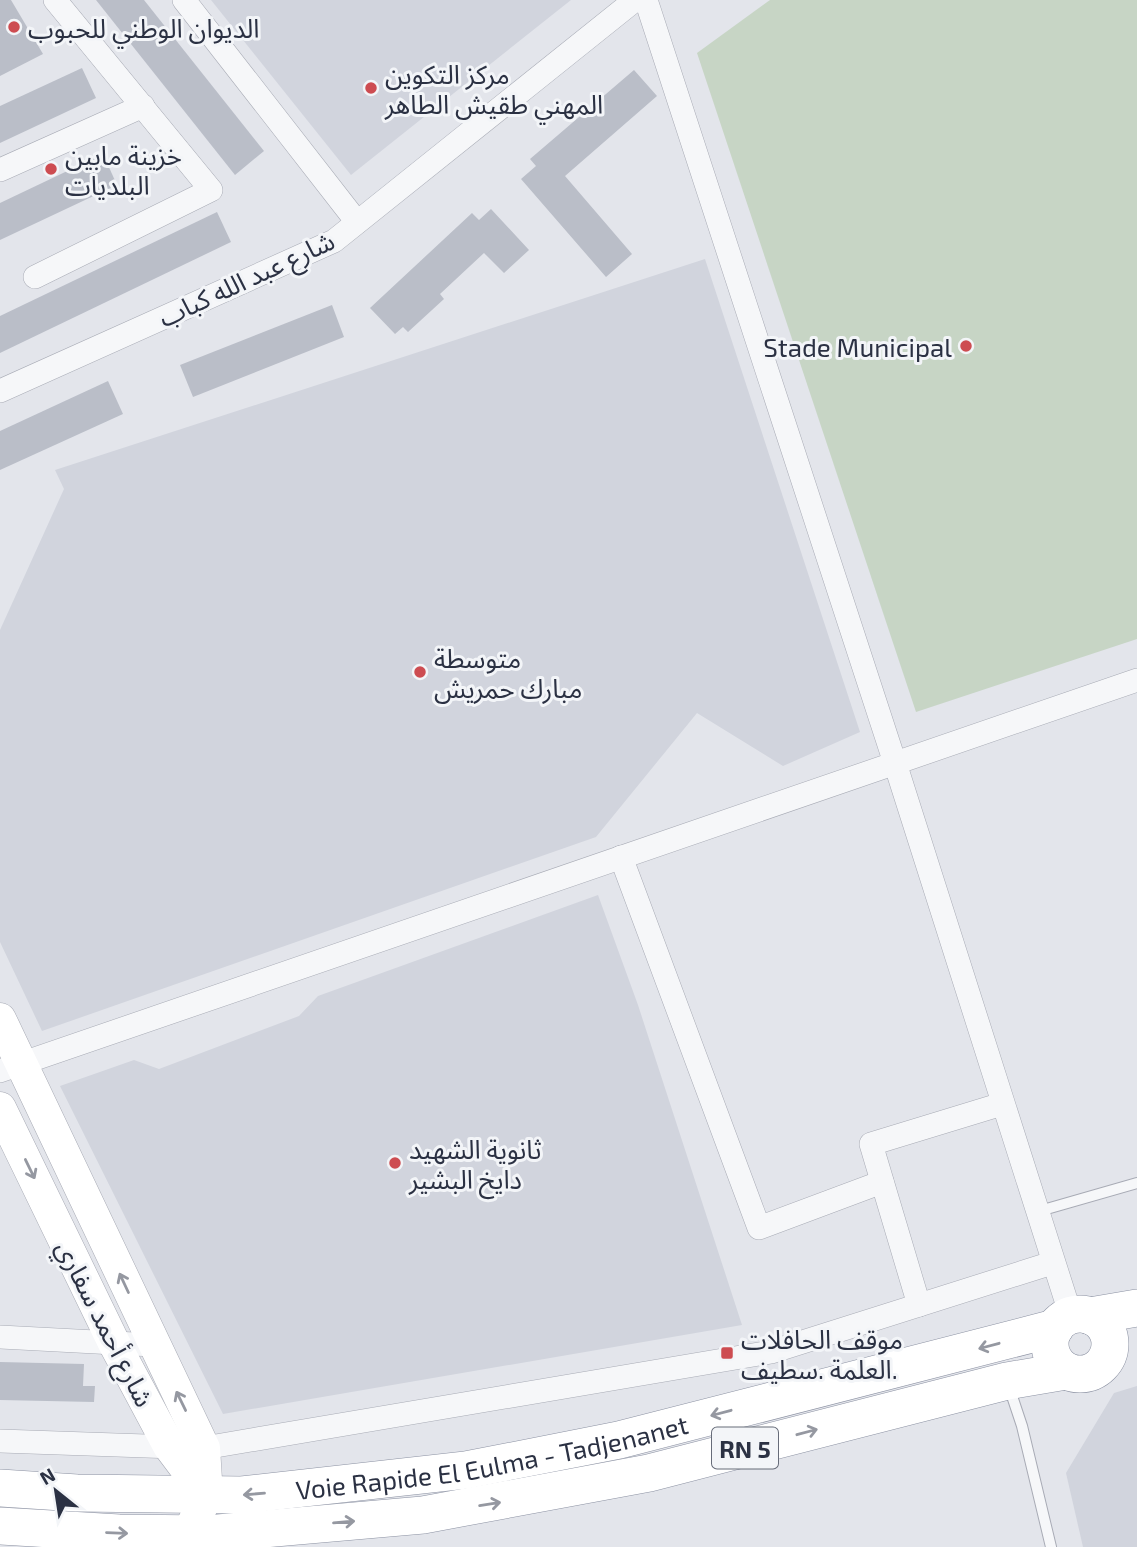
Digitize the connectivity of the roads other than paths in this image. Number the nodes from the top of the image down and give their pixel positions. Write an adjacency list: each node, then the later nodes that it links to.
1 (55, 0): 5 (street)
2 (184, 0): 7 (street)
3 (635, 0): 7 (street, شارع عبد الله كباب)
4 (646, 0): 11 (street)
5 (143, 107): 6 (street); 8 (street)
6 (0, 170)
7 (357, 222): 9 (street, شارع عبد الله كباب)
8 (35, 277)
9 (0, 391)
10 (1137, 680): 11 (street)
11 (895, 763): 12 (street); 15 (street)
12 (621, 858): 14 (street); 17 (street)
13 (0, 1019): 14 (main road, شارع أحمد سفاري)
14 (12, 1067): 26 (main road, شارع أحمد سفاري, one-way to 14)
15 (1002, 1104): 17 (street); 19 (street)
16 (0, 1108): 25 (main road, شارع أحمد سفاري, one-way to 25)
17 (882, 1182): 21 (street)
18 (1137, 1183): 19 (lane)
19 (1036, 1212): 20 (street)
20 (1052, 1263): 21 (street); 23 (street)
21 (919, 1305): 33 (street)
22 (1137, 1308): 23 (highway, Voie Rapide El Eulma - Tadjenanet / RN 5)
23 (1072, 1320): 28 (highway); 29 (highway); 35 (highway, Voie Rapide El Eulma - Tadjenanet / RN 5, one-way to 35)
24 (0, 1337): 25 (street)
25 (114, 1343): 26 (street); 32 (main road, شارع أحمد سفاري)
26 (153, 1345): 33 (main road, شارع أحمد سفاري, one-way to 26)
27 (1137, 1349): 28 (highway)
28 (1102, 1365): 29 (highway)
29 (1066, 1371): 30 (highway, Voie Rapide El Eulma - Tadjenanet / RN 5)
30 (1007, 1381): 37 (highway, Voie Rapide El Eulma - Tadjenanet / RN 5, one-way to 30); 38 (lane)
31 (0, 1441): 32 (street)
32 (169, 1447): 33 (street); 35 (main road, شارع أحمد سفاري)
33 (204, 1448): 35 (main road)
34 (0, 1488): 35 (highway, Voie Rapide El Eulma - Tadjenanet / RN 5)
35 (207, 1496): 37 (main road)
36 (0, 1526): 37 (highway, Voie Rapide El Eulma - Tadjenanet, one-way to 37)
37 (206, 1533)
38 (1051, 1547)

